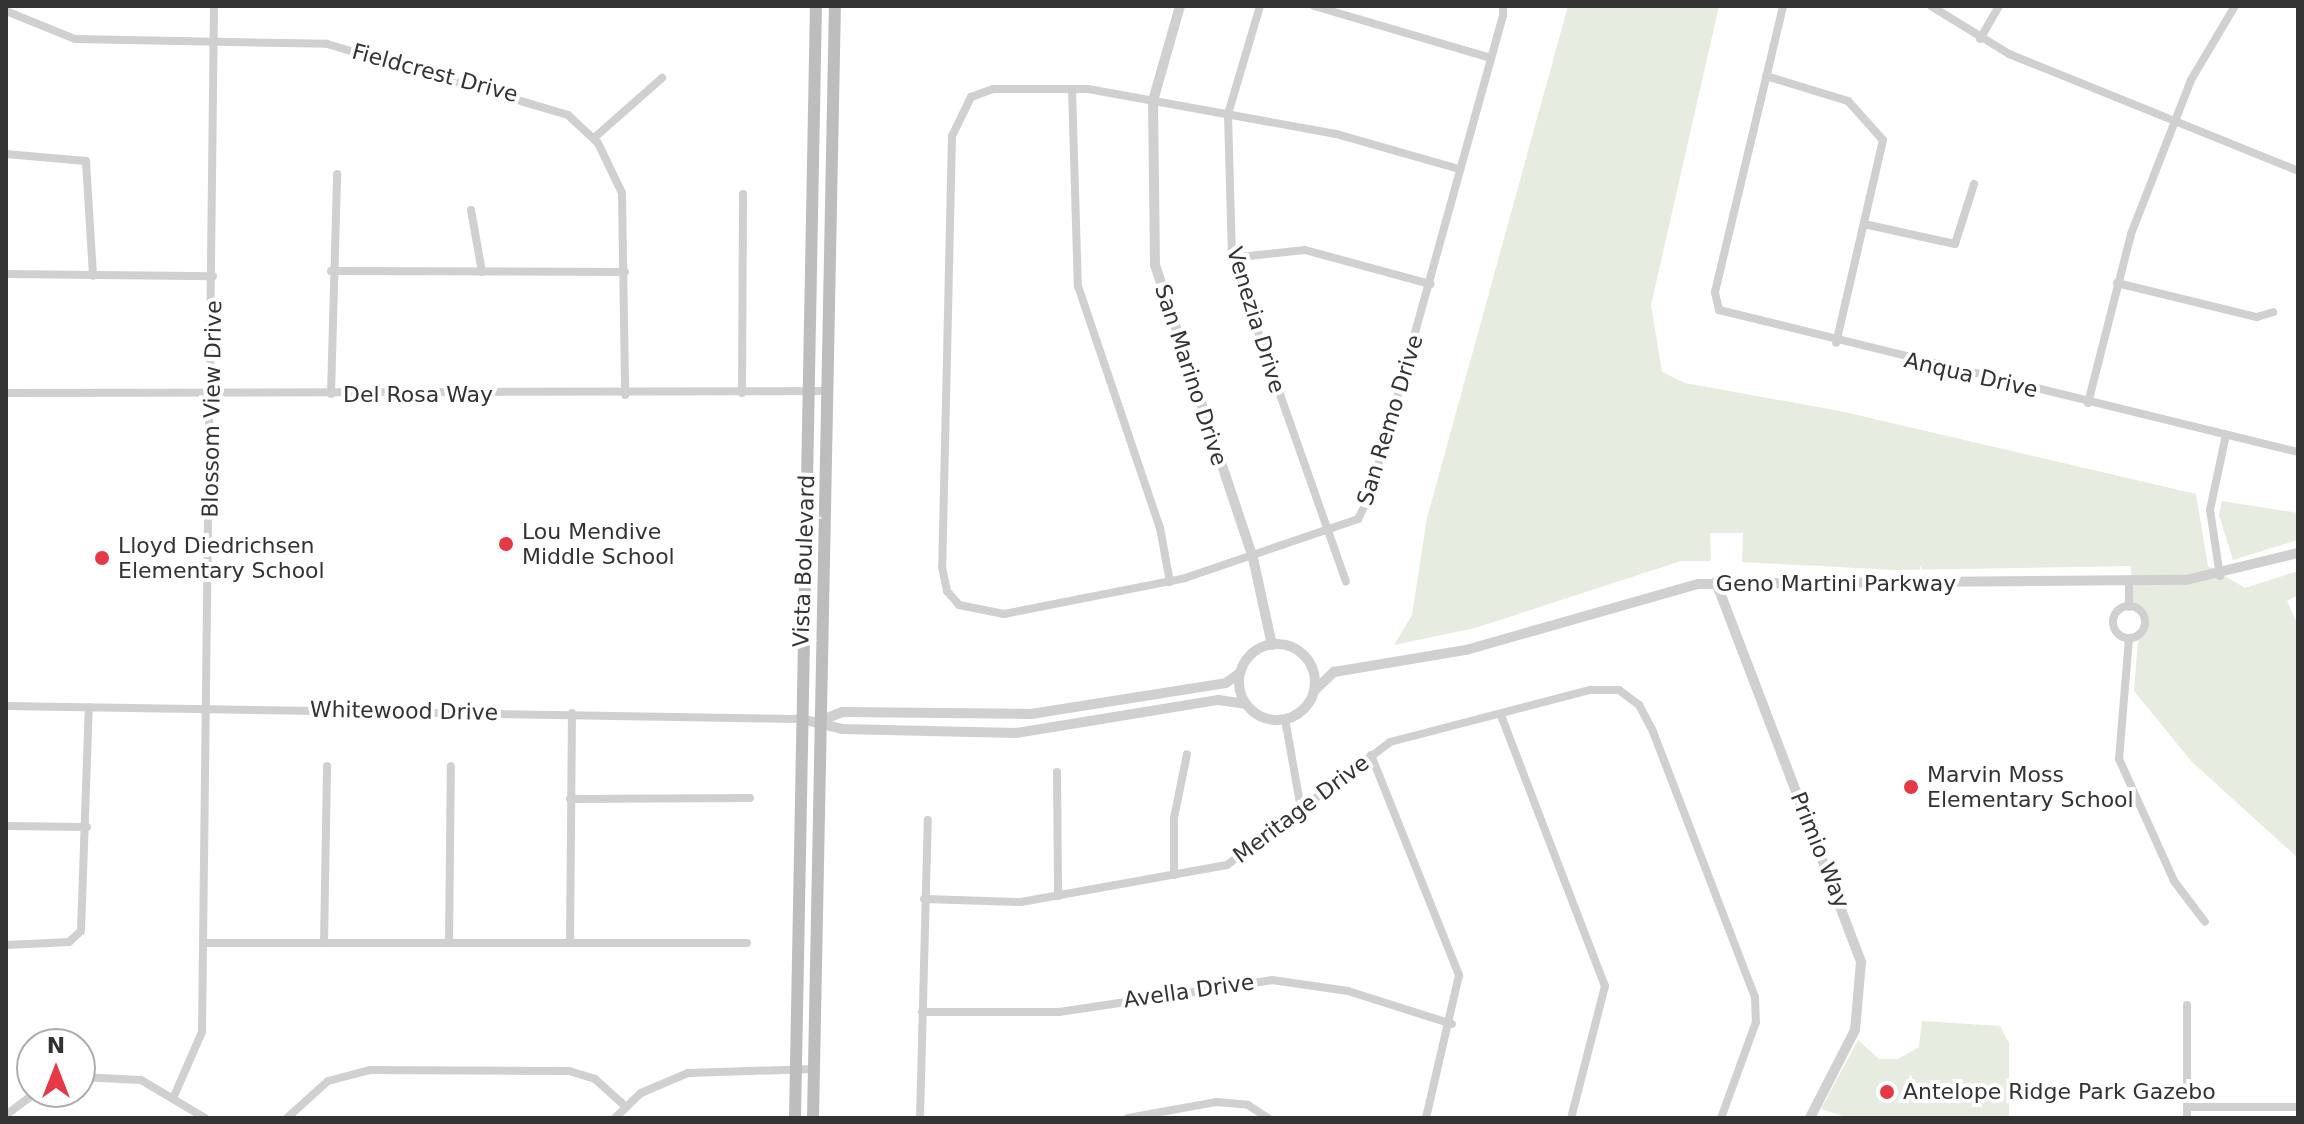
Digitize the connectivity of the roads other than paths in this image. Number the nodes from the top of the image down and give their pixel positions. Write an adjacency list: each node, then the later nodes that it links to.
1 (214, 6): 14 (street, Blossom View Drive)
2 (816, 6): 45 (main road, Vista Boulevard)
3 (835, 6): 44 (main road, Vista Boulevard)
4 (1180, 6): 19 (street, San Marino Drive)
5 (1260, 6): 20 (street, Venezia Drive)
6 (1314, 6): 15 (street)
7 (1503, 6): 15 (street, San Remo Drive)
8 (1783, 6): 16 (street)
9 (1931, 6): 13 (street)
10 (1999, 6): 13 (street)
11 (2235, 6): 21 (street)
12 (6, 11): 14 (street, Fieldcrest Drive)
13 (1980, 39): 21 (street)
14 (214, 41): 22 (street, Fieldcrest Drive); 37 (street, Blossom View Drive)
15 (1491, 58): 25 (street, San Remo Drive)
16 (1766, 76): 30 (street); 40 (street)
17 (662, 78): 22 (street)
18 (1072, 89): 19 (street); 60 (street); 60 (street, San Remo Drive)
19 (1153, 101): 20 (street); 56 (street, San Marino Drive)
20 (1228, 114): 25 (street); 31 (street, Venezia Drive)
21 (2175, 121): 24 (street); 38 (street)
22 (594, 138): 34 (street, Fieldcrest Drive)
23 (6, 154): 36 (street)
24 (2297, 167)
25 (1459, 169): 39 (street, San Remo Drive)
26 (337, 174): 32 (street)
27 (1974, 184): 30 (street)
28 (743, 194): 47 (street)
29 (471, 210): 33 (street)
30 (1864, 224): 43 (street)
31 (1232, 258): 39 (street); 54 (street, Venezia Drive)
32 (331, 271): 33 (street); 49 (street)
33 (482, 272): 34 (street)
34 (625, 272): 50 (street, Fieldcrest Drive)
35 (6, 274): 36 (street)
36 (93, 276): 37 (street)
37 (213, 276): 48 (street, Blossom View Drive)
38 (2117, 283): 41 (street); 51 (street)
39 (1430, 284): 54 (street, San Remo Drive)
40 (1719, 310): 42 (street); 43 (street, Anqua Drive)
41 (2273, 312)
42 (1710, 317)
43 (1836, 343): 51 (street, Anqua Drive)
44 (831, 391): 45 (street, Del Rosa Way); 77 (main road, Vista Boulevard)
45 (812, 392): 47 (street, Del Rosa Way); 75 (main road, Vista Boulevard)
46 (6, 393): 48 (street, Del Rosa Way)
47 (742, 393): 50 (street, Del Rosa Way)
48 (213, 394): 49 (street, Del Rosa Way); 72 (street, Blossom View Drive)
49 (331, 394): 50 (street, Del Rosa Way)
50 (625, 395)
51 (2088, 403): 52 (street, Anqua Drive)
52 (2226, 435): 53 (street, Anqua Drive); 57 (street)
53 (2298, 452)
54 (1329, 534): 56 (street, San Remo Drive); 58 (street, Venezia Drive)
55 (2298, 553): 57 (street, Geno Martini Parkway)
56 (1253, 558): 60 (street, San Remo Drive); 64 (street, San Marino Drive)
57 (2220, 576): 59 (street, Geno Martini Parkway)
58 (1346, 581)
59 (2129, 581): 61 (street, Geno Martini Parkway); 62 (street)
60 (1170, 582)
61 (1716, 582): 66 (street, Geno Martini Parkway); 120 (street, Primio Way)
62 (2129, 607): 63 (street); 63 (street)
63 (2129, 638): 92 (street)
64 (1272, 645): 65 (street); 67 (street)
65 (1311, 663): 66 (street); 68 (street)
66 (1334, 672): 68 (street)
67 (1240, 673): 69 (street); 77 (street)
68 (1314, 691): 76 (street)
69 (1246, 704): 76 (street); 77 (street)
70 (6, 706): 71 (street, Whitewood Drive)
71 (89, 707): 72 (street, Whitewood Drive); 88 (street)
72 (207, 709): 73 (street, Whitewood Drive); 93 (street, Blossom View Drive)
73 (572, 713): 75 (street, Whitewood Drive); 84 (street)
74 (1502, 718): 79 (street, Meritage Drive); 118 (street); 119 (street, Meritage Drive)
75 (801, 719): 77 (street); 102 (main road, Vista Boulevard)
76 (1285, 719): 85 (street)
77 (820, 721): 103 (main road, Vista Boulevard)
78 (1187, 754): 89 (street)
79 (1371, 755): 85 (street, Meritage Drive); 101 (street)
80 (327, 766): 94 (street)
81 (451, 766): 95 (street)
82 (1057, 772): 90 (street)
83 (750, 798): 84 (street)
84 (570, 799): 96 (street)
85 (1301, 809): 89 (street, Meritage Drive)
86 (928, 820): 91 (street)
87 (6, 826): 88 (street)
88 (87, 827): 98 (street)
89 (1174, 875): 90 (street, Meritage Drive)
90 (1058, 896): 91 (street, Meritage Drive)
91 (924, 899): 100 (street)
92 (2205, 922)
93 (203, 943): 94 (street); 105 (street, Blossom View Drive)
94 (324, 943): 95 (street)
95 (449, 943): 96 (street)
96 (570, 943): 97 (street)
97 (747, 943)
98 (6, 945)
99 (2187, 1005): 107 (street)
100 (922, 1012): 101 (street, Avella Drive); 114 (street)
101 (1452, 1024): 117 (street)
102 (795, 1069): 103 (street); 106 (street); 112 (main road, Vista Boulevard)
103 (813, 1069): 113 (main road, Vista Boulevard)
104 (96, 1077): 105 (street)
105 (175, 1094): 109 (street)
106 (625, 1106): 110 (street); 111 (street)
107 (2187, 1107): 108 (street); 121 (street)
108 (2298, 1107)
109 (205, 1118)
110 (287, 1118)
111 (615, 1118)
112 (795, 1118)
113 (813, 1118)
114 (920, 1118)
115 (1128, 1118): 116 (street)
116 (1268, 1118)
117 (1426, 1118)
118 (1571, 1118)
119 (1721, 1118)
120 (1810, 1118)
121 (2187, 1118)

